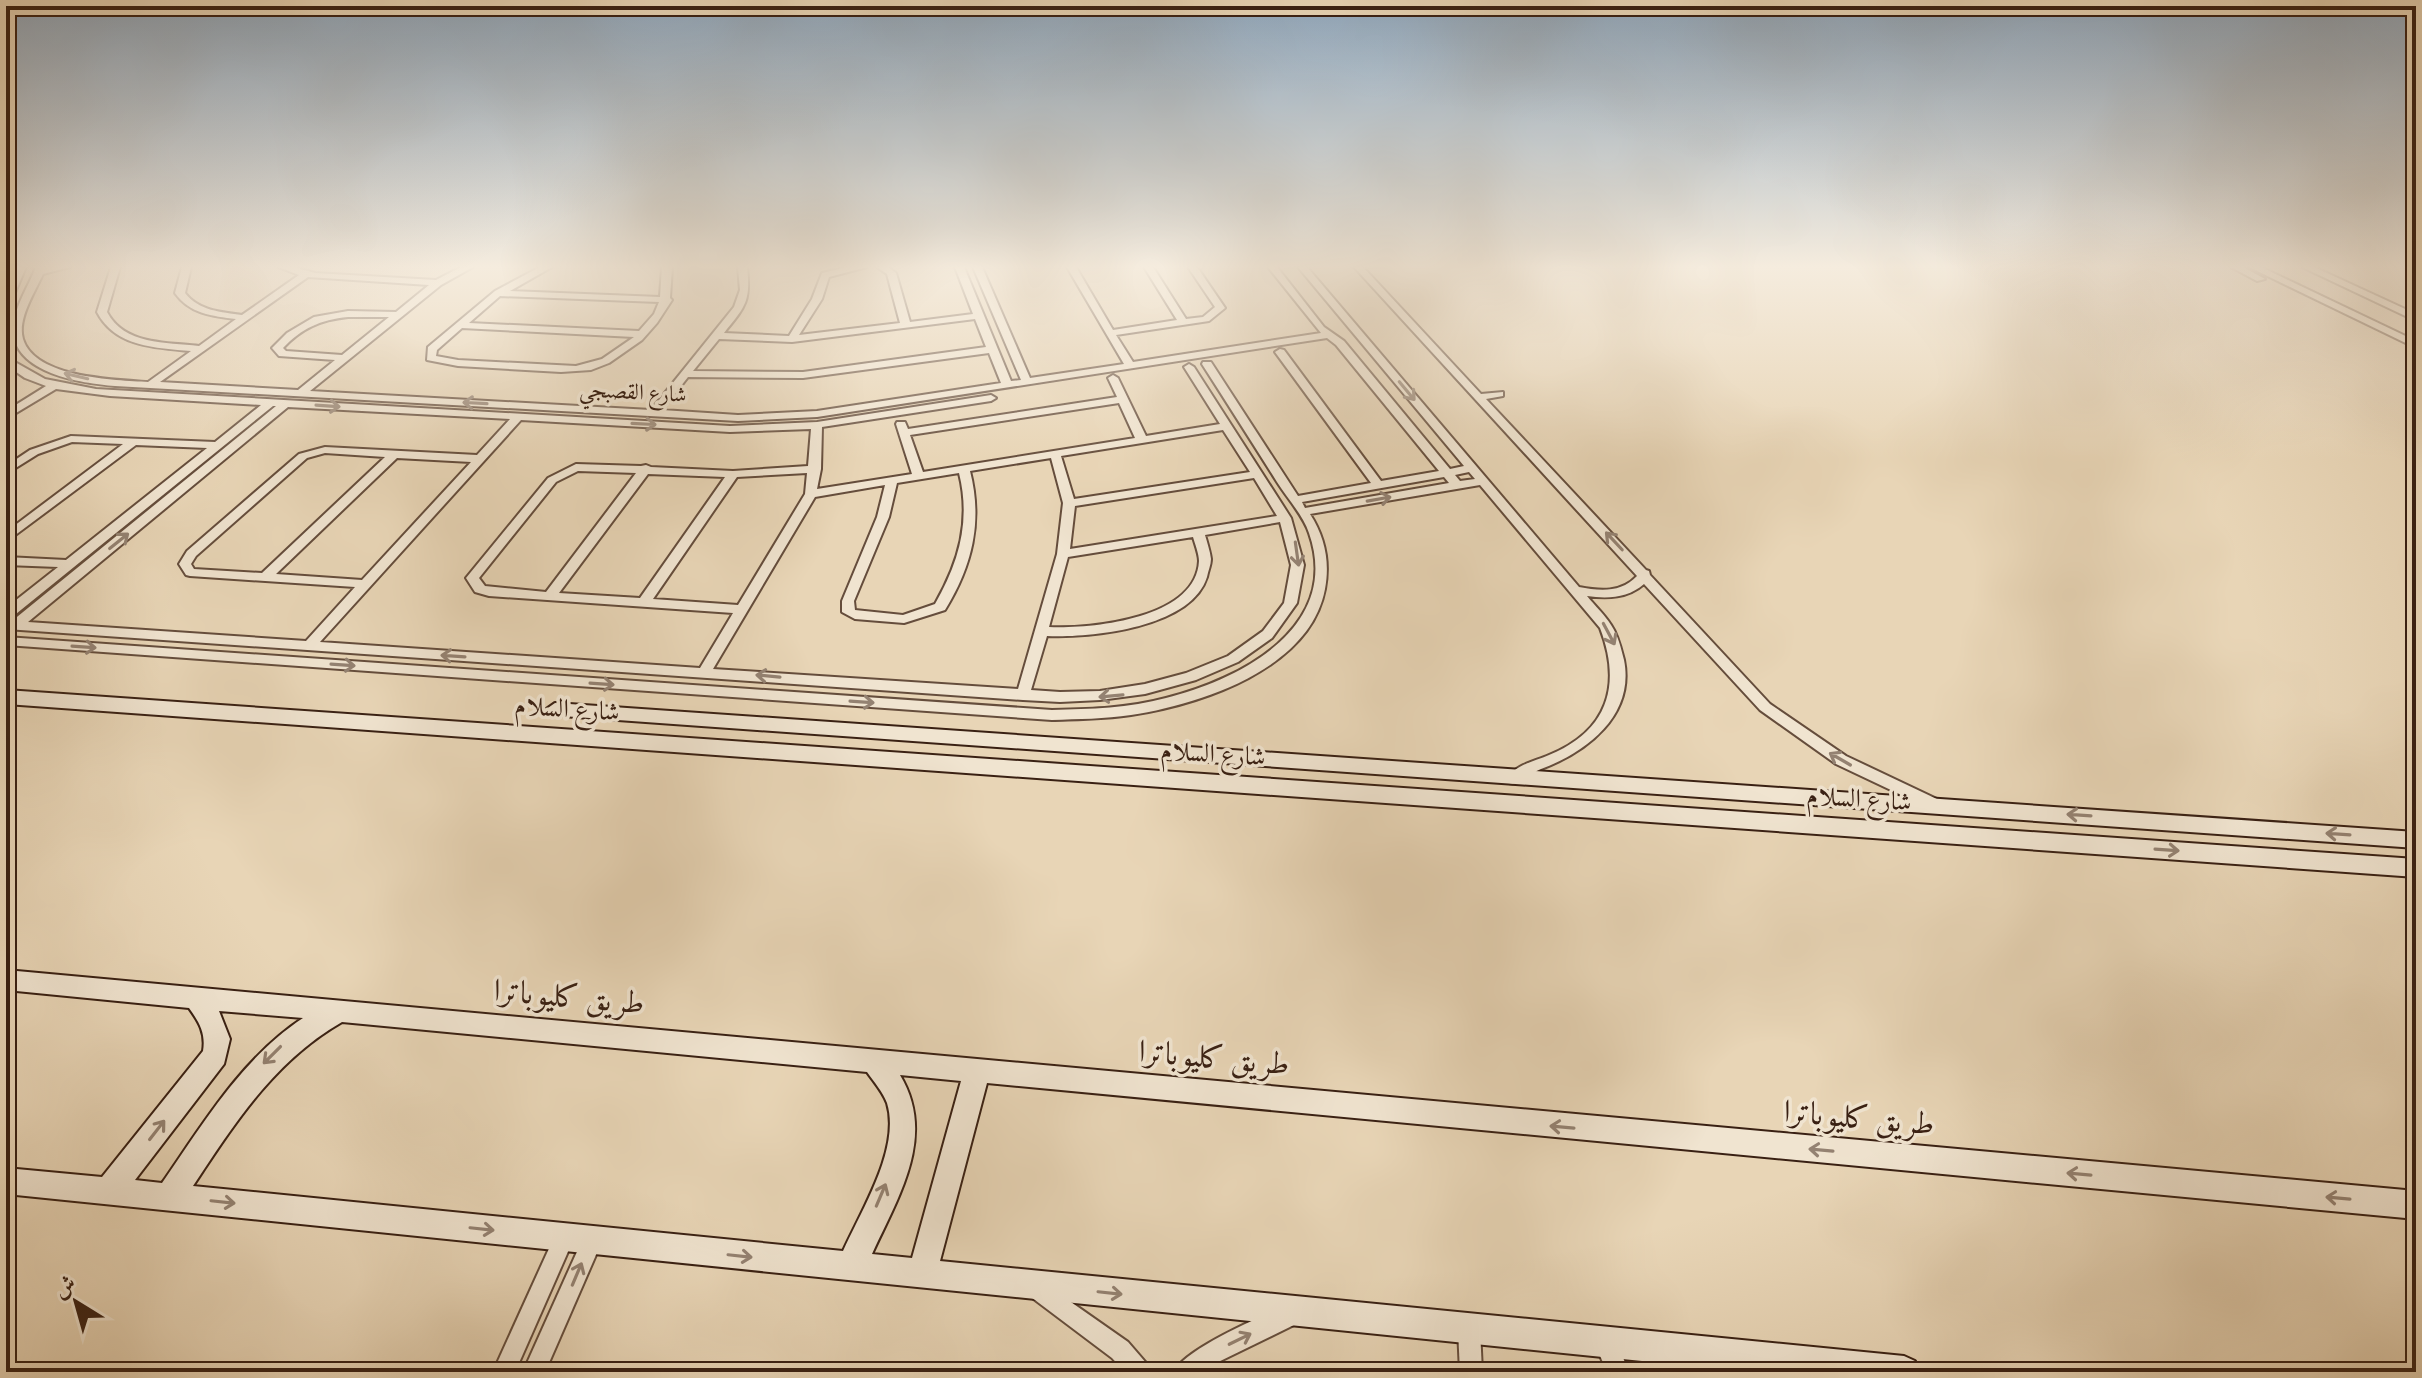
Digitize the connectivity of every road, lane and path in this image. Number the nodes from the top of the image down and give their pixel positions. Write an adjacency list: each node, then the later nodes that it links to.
1 (18, 331): 42 (street, شارع القصبجي, one-way to 1)
2 (116, 331): 28 (street)
3 (226, 331): 28 (street)
4 (299, 331): 31 (street)
5 (378, 331): 31 (street)
6 (451, 331): 21 (street)
7 (587, 331): 21 (street)
8 (644, 331): 21 (street)
9 (721, 331): 22 (street)
10 (797, 331): 24 (street)
11 (855, 331): 24 (street)
12 (985, 331): 29 (street)
13 (1004, 331): 36 (street)
14 (1121, 331): 20 (street)
15 (1324, 331): 25 (street)
16 (1356, 331): 67 (street, one-way to 67)
17 (1418, 331): 46 (street)
18 (2375, 331): 23 (street)
19 (2387, 331): 23 (street)
20 (1110, 333): 34 (street)
21 (642, 334)
22 (718, 336): 24 (street); 38 (street)
23 (2397, 336): 26 (street)
24 (792, 339)
25 (1335, 339): 27 (street, شارع القصبجي); 71 (street)
26 (2416, 345)
27 (1293, 346): 30 (street, شارع القصبجي); 34 (street, شارع القصبجي)
28 (201, 349): 42 (street)
29 (993, 349): 37 (street); 38 (street)
30 (1280, 352): 33 (street, شارع القصبجي); 77 (street)
31 (344, 358): 44 (street)
32 (6, 360): 41 (street, شارع القصبجي)
33 (1207, 364): 35 (street, شارع القصبجي); 81 (street)
34 (1130, 366): 40 (street, شارع القصبجي)
35 (1189, 367): 39 (street, شارع القصبجي); 58 (street)
36 (1021, 370): 37 (street); 40 (street)
37 (1002, 373): 43 (street)
38 (686, 374): 54 (street)
39 (1113, 378): 48 (street, شارع القصبجي); 49 (street)
40 (1027, 382): 43 (street, شارع القصبجي)
41 (54, 385): 50 (street, شارع القصبجي); 55 (street)
42 (150, 385): 44 (street, شارع القصبجي)
43 (1007, 385): 48 (street, شارع القصبجي)
44 (301, 393): 47 (street, شارع القصبجي)
45 (1499, 394): 46 (street)
46 (1479, 397): 88 (street, one-way to 46)
47 (379, 398): 52 (street); 54 (street, شارع القصبجي, one-way to 47)
48 (957, 398): 53 (street, شارع القصبجي); 54 (street, شارع القصبجي)
49 (1123, 399): 59 (street); 61 (street)
50 (270, 403): 51 (street, شارع القصبجي); 62 (street)
51 (285, 404): 52 (street, شارع القصبجي, one-way to 52); 95 (street, one-way to 51)
52 (367, 409): 56 (street, شارع القصبجي)
53 (897, 412): 57 (street, شارع القصبجي); 59 (street)
54 (654, 413)
55 (6, 416)
56 (519, 416): 57 (street, شارع القصبجي, one-way to 57); 65 (street)
57 (817, 425): 68 (street)
58 (1227, 426): 61 (street); 73 (street)
59 (904, 433): 74 (street)
60 (136, 440): 62 (street); 70 (street); 84 (street)
61 (1142, 440): 64 (street)
62 (218, 445): 87 (street)
63 (394, 454): 65 (street); 89 (street); 89 (street)
64 (1055, 454): 69 (street); 80 (street)
65 (481, 459): 90 (street)
66 (646, 468): 72 (street); 92 (street); 92 (street)
67 (1472, 468): 71 (street); 76 (street)
68 (815, 469): 72 (street); 79 (street)
69 (964, 469): 74 (street); 75 (street)
70 (6, 471)
71 (1447, 472): 77 (street); 78 (street)
72 (733, 474): 93 (street)
73 (1257, 474): 80 (street); 82 (street)
74 (919, 477): 75 (street)
75 (892, 481): 79 (street)
76 (1483, 481): 78 (street); 91 (street)
77 (1378, 485): 81 (street)
78 (1457, 485): 81 (street, one-way to 78)
79 (811, 494): 94 (street)
80 (1069, 503): 85 (street)
81 (1298, 506): 105 (street)
82 (1285, 518): 83 (street); 103 (street, one-way to 103)
83 (1198, 532): 85 (street); 96 (street)
84 (6, 538)
85 (1063, 554): 96 (street)
86 (6, 561): 87 (street)
87 (69, 564): 95 (street)
88 (1645, 574): 91 (street); 108 (street, one-way to 88)
89 (265, 578): 90 (street)
90 (366, 584): 98 (street)
91 (1576, 590): 107 (street, one-way to 107)
92 (550, 596): 93 (street)
93 (644, 602): 94 (street)
94 (742, 609): 100 (street)
95 (9, 622): 98 (street)
96 (1040, 631): 103 (street)
97 (6, 641): 101 (street, one-way to 101)
98 (308, 647): 99 (street, one-way to 98)
99 (497, 659): 100 (street); 101 (street)
100 (705, 671): 102 (street, one-way to 100)
101 (485, 675): 105 (street, one-way to 105)
102 (896, 686): 103 (street); 105 (street)
103 (1023, 695)
104 (6, 697): 110 (main road, شارع السلام)
105 (889, 704)
106 (555, 710): 107 (main road, شارع السلام)
107 (1514, 779): 108 (main road, شارع السلام)
108 (1936, 805): 109 (main road, شارع السلام)
109 (1994, 809): 110 (main road); 111 (main road, شارع السلام, one-way to 109)
110 (2006, 838): 112 (main road, شارع السلام, one-way to 112)
111 (2416, 840)
112 (2416, 868)
113 (6, 980): 114 (main road, طريق كليوباترا)
114 (194, 995): 115 (main road, طريق كليوباترا); 119 (main road, one-way to 114)
115 (337, 1012): 116 (main road, طريق كليوباترا); 120 (main road, one-way to 120)
116 (873, 1060): 117 (main road, طريق كليوباترا); 123 (main road, one-way to 116)
117 (976, 1073): 121 (main road, طريق كليوباترا, one-way to 117); 124 (main road)
118 (6, 1181): 119 (main road)
119 (109, 1191): 120 (main road)
120 (169, 1197): 122 (main road, one-way to 122)
121 (2416, 1205)
122 (578, 1239): 123 (main road, one-way to 123); 131 (street); 132 (street, one-way to 122)
123 (851, 1267): 124 (main road)
124 (922, 1274): 125 (main road)
125 (1032, 1285): 126 (main road, one-way to 126); 133 (street)
126 (1297, 1311): 127 (main road); 134 (street, one-way to 126)
127 (1469, 1329): 128 (main road); 135 (street)
128 (1606, 1344): 129 (main road); 136 (street)
129 (1678, 1362): 130 (main road)
130 (1865, 1370): 137 (main road)
131 (504, 1372)
132 (534, 1372)
133 (1139, 1372)
134 (1185, 1372)
135 (1471, 1372)
136 (1618, 1372)
137 (1904, 1372)

